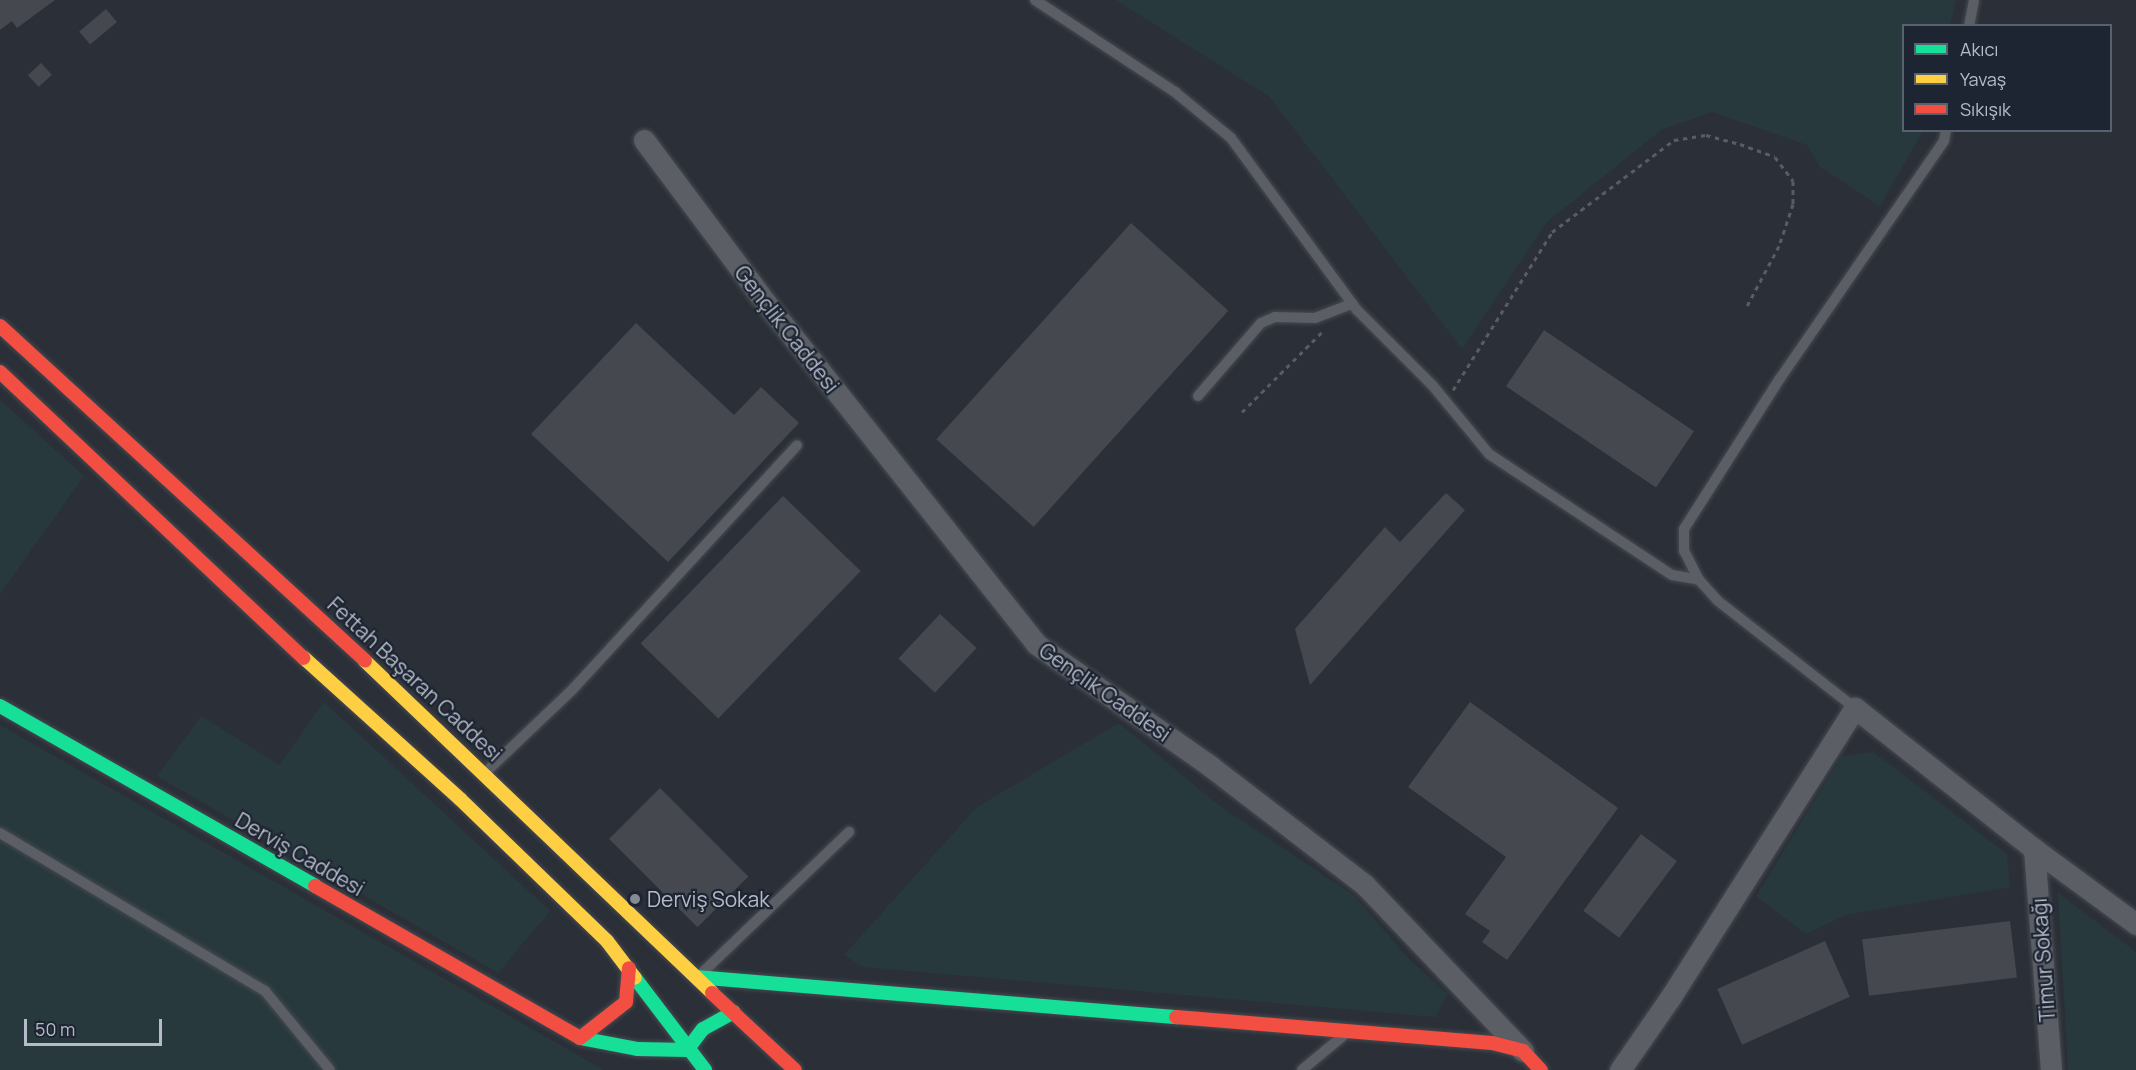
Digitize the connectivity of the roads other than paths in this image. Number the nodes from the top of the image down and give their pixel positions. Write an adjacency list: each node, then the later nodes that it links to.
1 (1035, 0): 6 (lane)
2 (1974, 0): 3 (lane)
3 (1969, 24)
4 (1946, 132): 11 (lane)
5 (644, 140): 25 (street, Gençlik Caddesi)
6 (1352, 304): 9 (lane); 11 (lane)
7 (0, 326): 14 (main road, Fettah Başaran Caddesi)
8 (0, 372): 19 (main road)
9 (1198, 396)
10 (797, 446): 14 (lane)
11 (1699, 580): 13 (lane)
12 (0, 706): 23 (main road, Derviş Caddesi)
13 (1855, 708): 17 (street); 32 (street)
14 (485, 772): 20 (main road, Fettah Başaran Caddesi)
15 (849, 832): 20 (lane)
16 (0, 833): 27 (lane)
17 (2034, 849): 18 (street); 33 (street, Timur Sokağı)
18 (2136, 924)
19 (629, 968): 23 (main road); 24 (main road)
20 (697, 978): 21 (main road, Fettah Başaran Caddesi); 22 (main road)
21 (734, 1012): 24 (main road); 29 (main road, Fettah Başaran Caddesi)
22 (1349, 1031): 25 (main road); 30 (lane)
23 (580, 1038): 24 (main road); 26 (main road, Derviş Caddesi)
24 (687, 1050): 28 (main road)
25 (1523, 1051): 31 (main road, Gençlik Caddesi)
26 (609, 1057)
27 (330, 1070)
28 (705, 1070)
29 (795, 1070)
30 (1302, 1070)
31 (1540, 1070)
32 (1620, 1070)
33 (2051, 1070)

